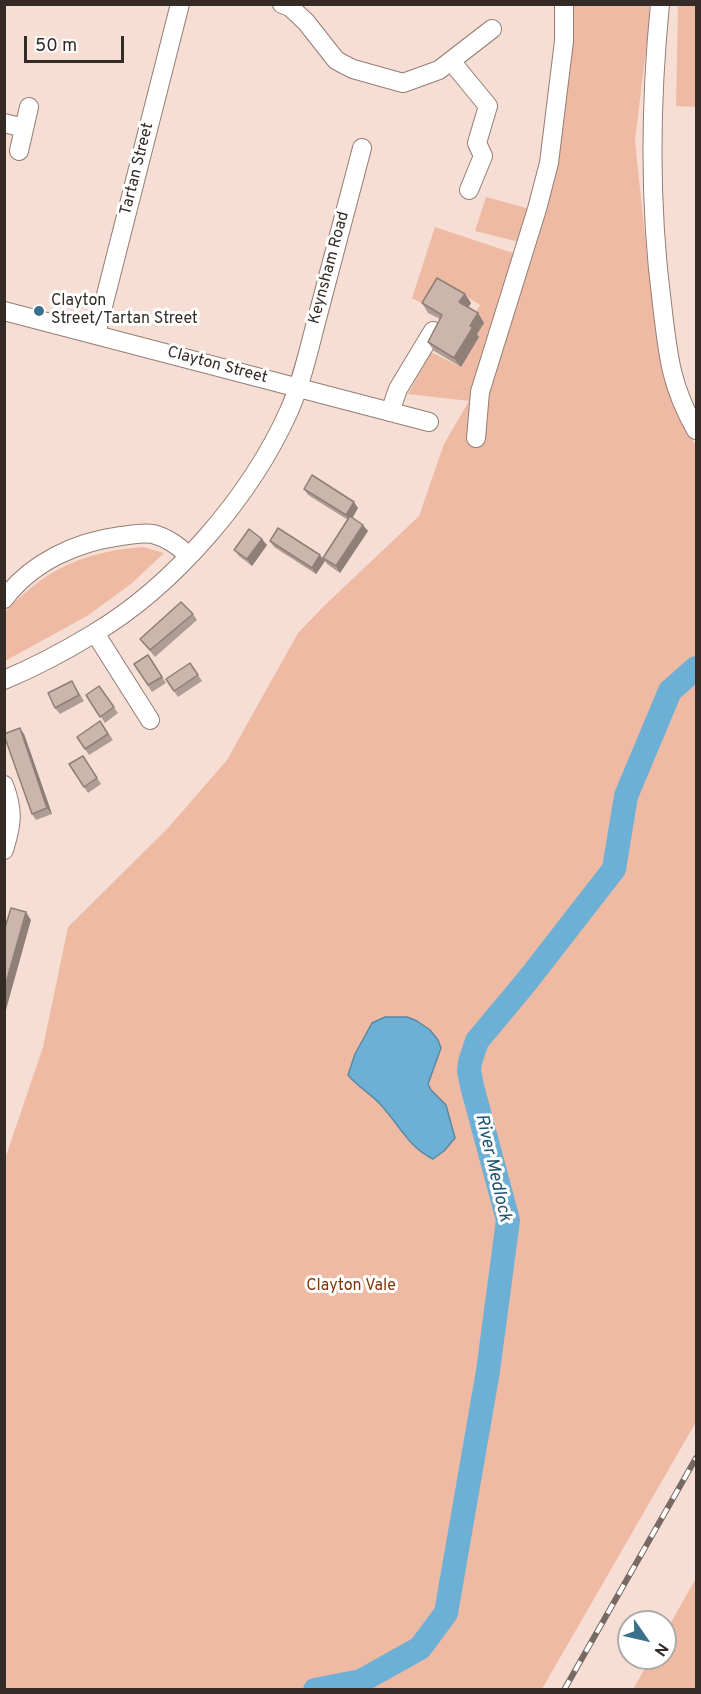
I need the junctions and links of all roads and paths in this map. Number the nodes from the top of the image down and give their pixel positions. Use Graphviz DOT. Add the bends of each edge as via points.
graph roads {
  1 [pos="180,4"];
  2 [pos="282,4"];
  3 [pos="564,4"];
  4 [pos="660,4"];
  5 [pos="492,29"];
  6 [pos="451,61"];
  7 [pos="29,107"];
  8 [pos="4,123"];
  9 [pos="24,128"];
  10 [pos="362,148"];
  11 [pos="19,151"];
  12 [pos="469,190"];
  13 [pos="4,310"];
  14 [pos="433,331"];
  15 [pos="96,334"];
  16 [pos="298,387"];
  17 [pos="390,412"];
  18 [pos="429,422"];
  19 [pos="696,430"];
  20 [pos="476,438"];
  21 [pos="189,556"];
  22 [pos="4,599"];
  23 [pos="95,633"];
  24 [pos="4,680"];
  25 [pos="150,720"];
  26 [pos="4,785"];
  27 [pos="4,850"];
  1 -- 15 [label="street, Tartan Street"];
  2 -- 6 [label="street" via="290,6 306,22 336,60 353,69 403,83 439,70"];
  3 -- 20 [label="street" via="564,41 549,163 480,392"];
  4 -- 19 [label="street" via="653,68 652,147 658,275 671,373"];
  5 -- 6 [label="street"];
  6 -- 12 [label="street" via="488,106 477,143 483,156"];
  7 -- 9 [label="street"];
  8 -- 9 [label="street"];
  9 -- 11 [label="street"];
  10 -- 16 [label="street, Keynsham Road"];
  13 -- 15 [label="street, Clayton Street"];
  14 -- 17 [label="street" via="398,389"];
  15 -- 16 [label="street, Clayton Street"];
  16 -- 17 [label="street, Clayton Street"];
  16 -- 21 [label="street, Keynsham Road" via="277,435 249,481"];
  17 -- 18 [label="street, Clayton Street"];
  21 -- 22 [label="street" via="176,544 150,533 106,538 51,558"];
  21 -- 23 [label="street, Keynsham Road" via="154,589"];
  23 -- 24 [label="street, Keynsham Road"];
  23 -- 25 [label="street"];
  26 -- 27 [label="street" via="12,815"];
}
